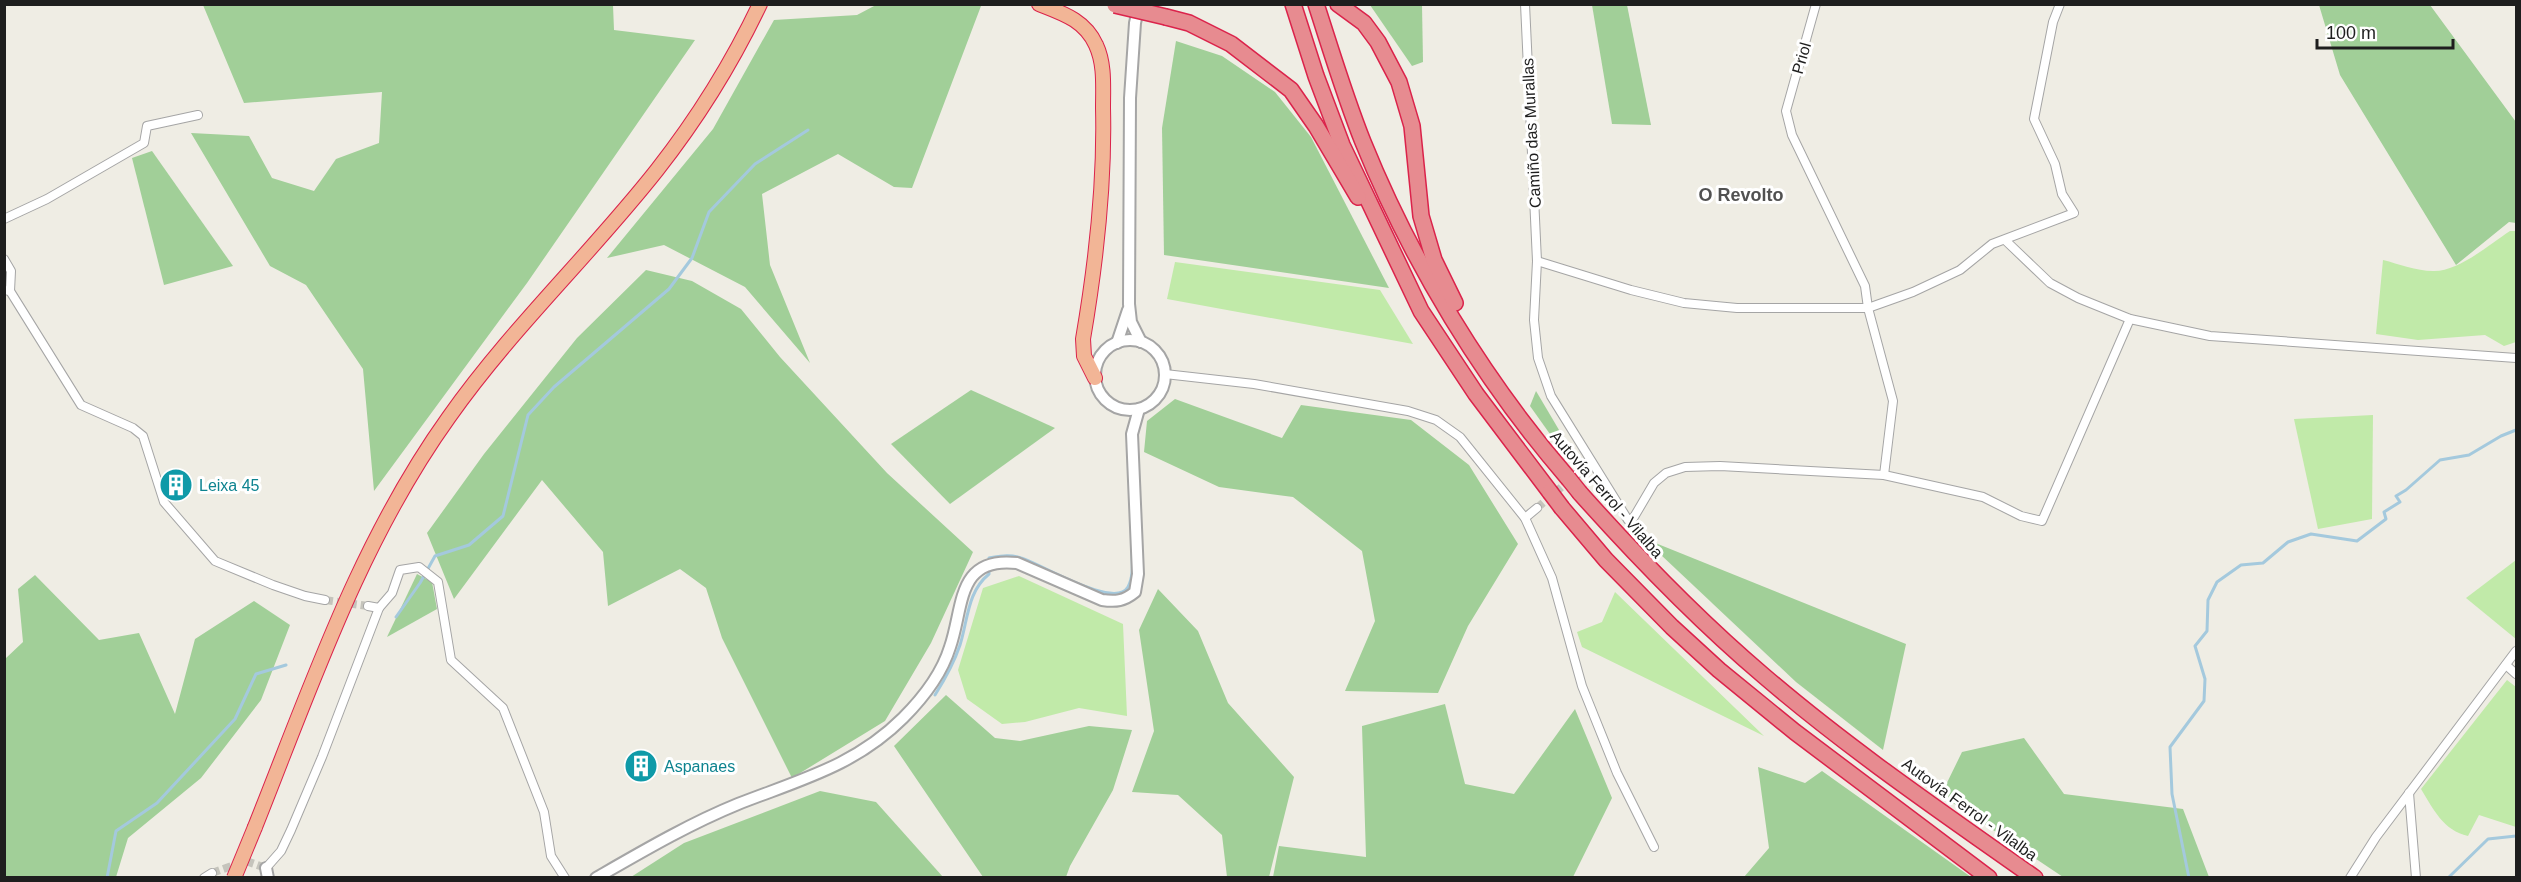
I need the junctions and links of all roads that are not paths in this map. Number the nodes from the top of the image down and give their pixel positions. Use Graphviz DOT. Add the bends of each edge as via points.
graph roads {
  1 [pos="760,4"];
  2 [pos="1039,4"];
  3 [pos="1139,4"];
  4 [pos="1293,4"];
  5 [pos="1316,4"];
  6 [pos="1338,4"];
  7 [pos="1525,4"];
  8 [pos="1816,4"];
  9 [pos="2060,4"];
  10 [pos="1113,5"];
  11 [pos="198,115"];
  12 [pos="4,219"];
  13 [pos="2005,240"];
  14 [pos="1395,257"];
  15 [pos="4,259"];
  16 [pos="1538,261"];
  17 [pos="7,290"];
  18 [pos="1129,304"];
  19 [pos="1868,308"];
  20 [pos="2130,319"];
  21 [pos="1467,341"];
  22 [pos="1141,342"];
  23 [pos="1117,343"];
  24 [pos="2517,358"];
  25 [pos="1165,374"];
  26 [pos="1095,378"];
  27 [pos="1116,408"];
  28 [pos="1139,409"];
  29 [pos="1132,434"];
  30 [pos="1592,465"];
  31 [pos="1884,475"];
  32 [pos="1573,476"];
  33 [pos="1538,508"];
  34 [pos="1525,518"];
  35 [pos="325,600"];
  36 [pos="368,606"];
  37 [pos="379,608"];
  38 [pos="2517,651"];
  39 [pos="2506,665"];
  40 [pos="2517,674"];
  41 [pos="2409,793"];
  42 [pos="1654,847"];
  43 [pos="267,873"];
  44 [pos="234,878"];
  45 [pos="565,878"];
  46 [pos="596,878"];
  47 [pos="1989,878"];
  48 [pos="2035,878"];
  49 [pos="2350,878"];
  50 [pos="2416,878"];
  1 -- 44 [label="highway, bridge" via="718,80 657,170 468,389 420,459 348,597"];
  2 -- 26 [label="highway" via="1071,16 1087,30 1102,62 1104,155 1083,339 1084,357"];
  3 -- 18 [label="street" via="1130,98"];
  4 -- 14 [label="highway" via="1342,145"];
  5 -- 21 [label="highway, Autovía Ferrol - Vilalba" via="1363,141 1394,211"];
  6 -- 21 [label="highway" via="1364,23 1400,82 1412,126 1421,216"];
  7 -- 16 [label="street, Camiño das Murallas"];
  8 -- 19 [label="street, Priol" via="1786,111 1792,135 1865,286"];
  9 -- 13 [label="street" via="2034,119 2055,164 2062,194 2074,213"];
  10 -- 14 [label="highway, bridge" via="1189,23 1231,44 1292,90"];
  11 -- 12 [label="street" via="147,126 144,143"];
  13 -- 19 [label="street" via="1992,244 1960,270"];
  13 -- 20 [label="street" via="2050,283"];
  14 -- 47 [label="highway, bridge" via="1421,311 1476,394 1606,560 1672,627 1794,732"];
  15 -- 17 [label="street" via="11,271"];
  16 -- 19 [label="street" via="1684,303 1737,308"];
  16 -- 30 [label="street, Camiño das Murallas" via="1534,320 1538,358 1551,396"];
  17 -- 35 [label="street" via="81,405 143,436 164,501 215,561 273,585"];
  18 -- 22 [label="street" via="1131,322"];
  18 -- 23 [label="street"];
  19 -- 31 [label="street" via="1893,401"];
  20 -- 24 [label="street" via="2210,336"];
  20 -- 31 [label="street" via="2042,521 2021,516 1983,497"];
  21 -- 32 [label="highway, Autovía Ferrol - Vilalba" via="1539,444"];
  22 -- 23 [label="street"];
  22 -- 25 [label="street" via="1159,355"];
  23 -- 26 [label="street" via="1100,357"];
  25 -- 28 [label="street" via="1159,396"];
  25 -- 34 [label="street" via="1254,384 1408,411 1436,420 1460,437"];
  26 -- 27 [label="street" via="1099,392"];
  27 -- 28 [label="street"];
  27 -- 29 [label="street"];
  28 -- 29 [label="street"];
  29 -- 46 [label="street" via="1138,574 1135,592 1115,602 1101,600 1017,563 1001,561 988,565 976,572 960,598 950,647 937,674 915,706 889,732 852,758 674,833"];
  30 -- 31 [label="street, Camiño das Murallas" via="1628,520 1634,517 1654,483 1666,473 1684,467"];
  30 -- 32 [label="street"];
  32 -- 48 [label="highway, Autovía Ferrol - Vilalba, bridge" via="1580,493 1629,549 1765,677 1862,753"];
  33 -- 34 [label="street"];
  34 -- 42 [label="street" via="1552,578 1582,686 1617,773"];
  36 -- 37 [label="street"];
  37 -- 43 [label="street" via="302,803"];
  37 -- 45 [label="street" via="392,593 400,570 419,567 438,582 451,660 502,708 544,812 551,856"];
  38 -- 39 [label="street"];
  39 -- 40 [label="street"];
  39 -- 41 [label="street"];
  41 -- 49 [label="street"];
  41 -- 50 [label="street"];
}
